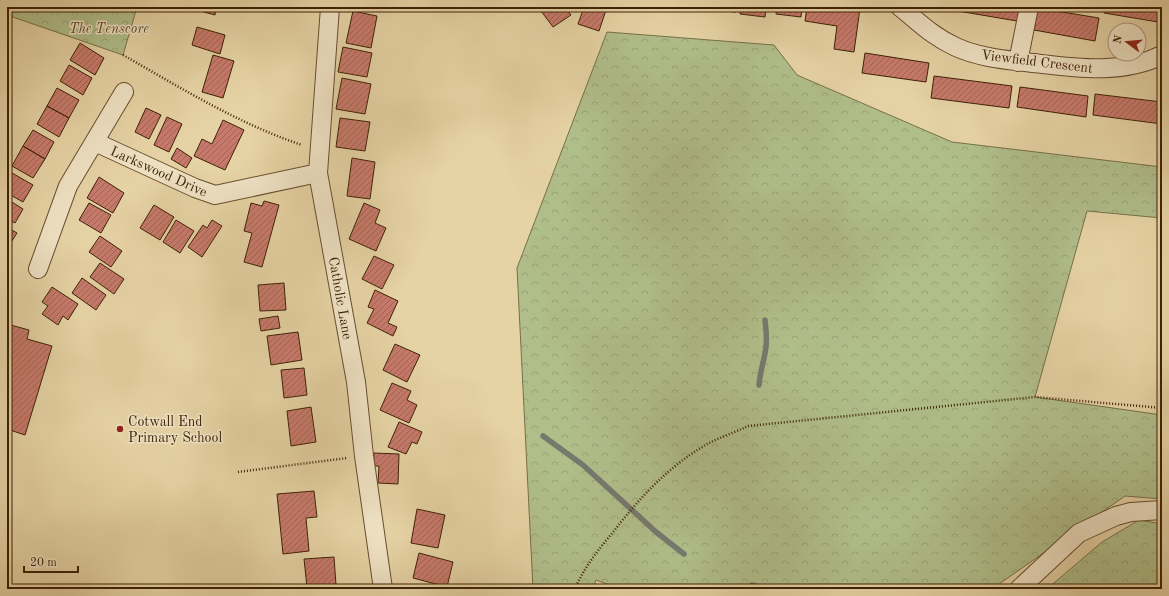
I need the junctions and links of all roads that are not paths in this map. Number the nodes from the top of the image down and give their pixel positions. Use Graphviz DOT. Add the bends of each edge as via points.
graph roads {
  1 [pos="330,7"];
  2 [pos="900,7"];
  3 [pos="1029,7"];
  4 [pos="1162,54"];
  5 [pos="1018,62"];
  6 [pos="124,92"];
  7 [pos="95,142"];
  8 [pos="318,173"];
  9 [pos="38,269"];
  10 [pos="1162,510"];
  11 [pos="383,589"];
  12 [pos="1019,589"];
  1 -- 8 [label="street, Catholic Lane"];
  2 -- 5 [label="street, Viewfield Crescent" via="929,33 956,47 975,54"];
  3 -- 5 [label="street"];
  4 -- 5 [label="street, Viewfield Crescent" via="1131,65 1107,68 1084,69"];
  6 -- 7 [label="street, Larkswood Drive"];
  7 -- 8 [label="street, Larkswood Drive" via="215,195"];
  7 -- 9 [label="street, Larkswood Drive" via="68,186"];
  8 -- 11 [label="street, Catholic Lane" via="356,382"];
  10 -- 12 [label="street" via="1131,512 1116,516 1079,533"];
}
